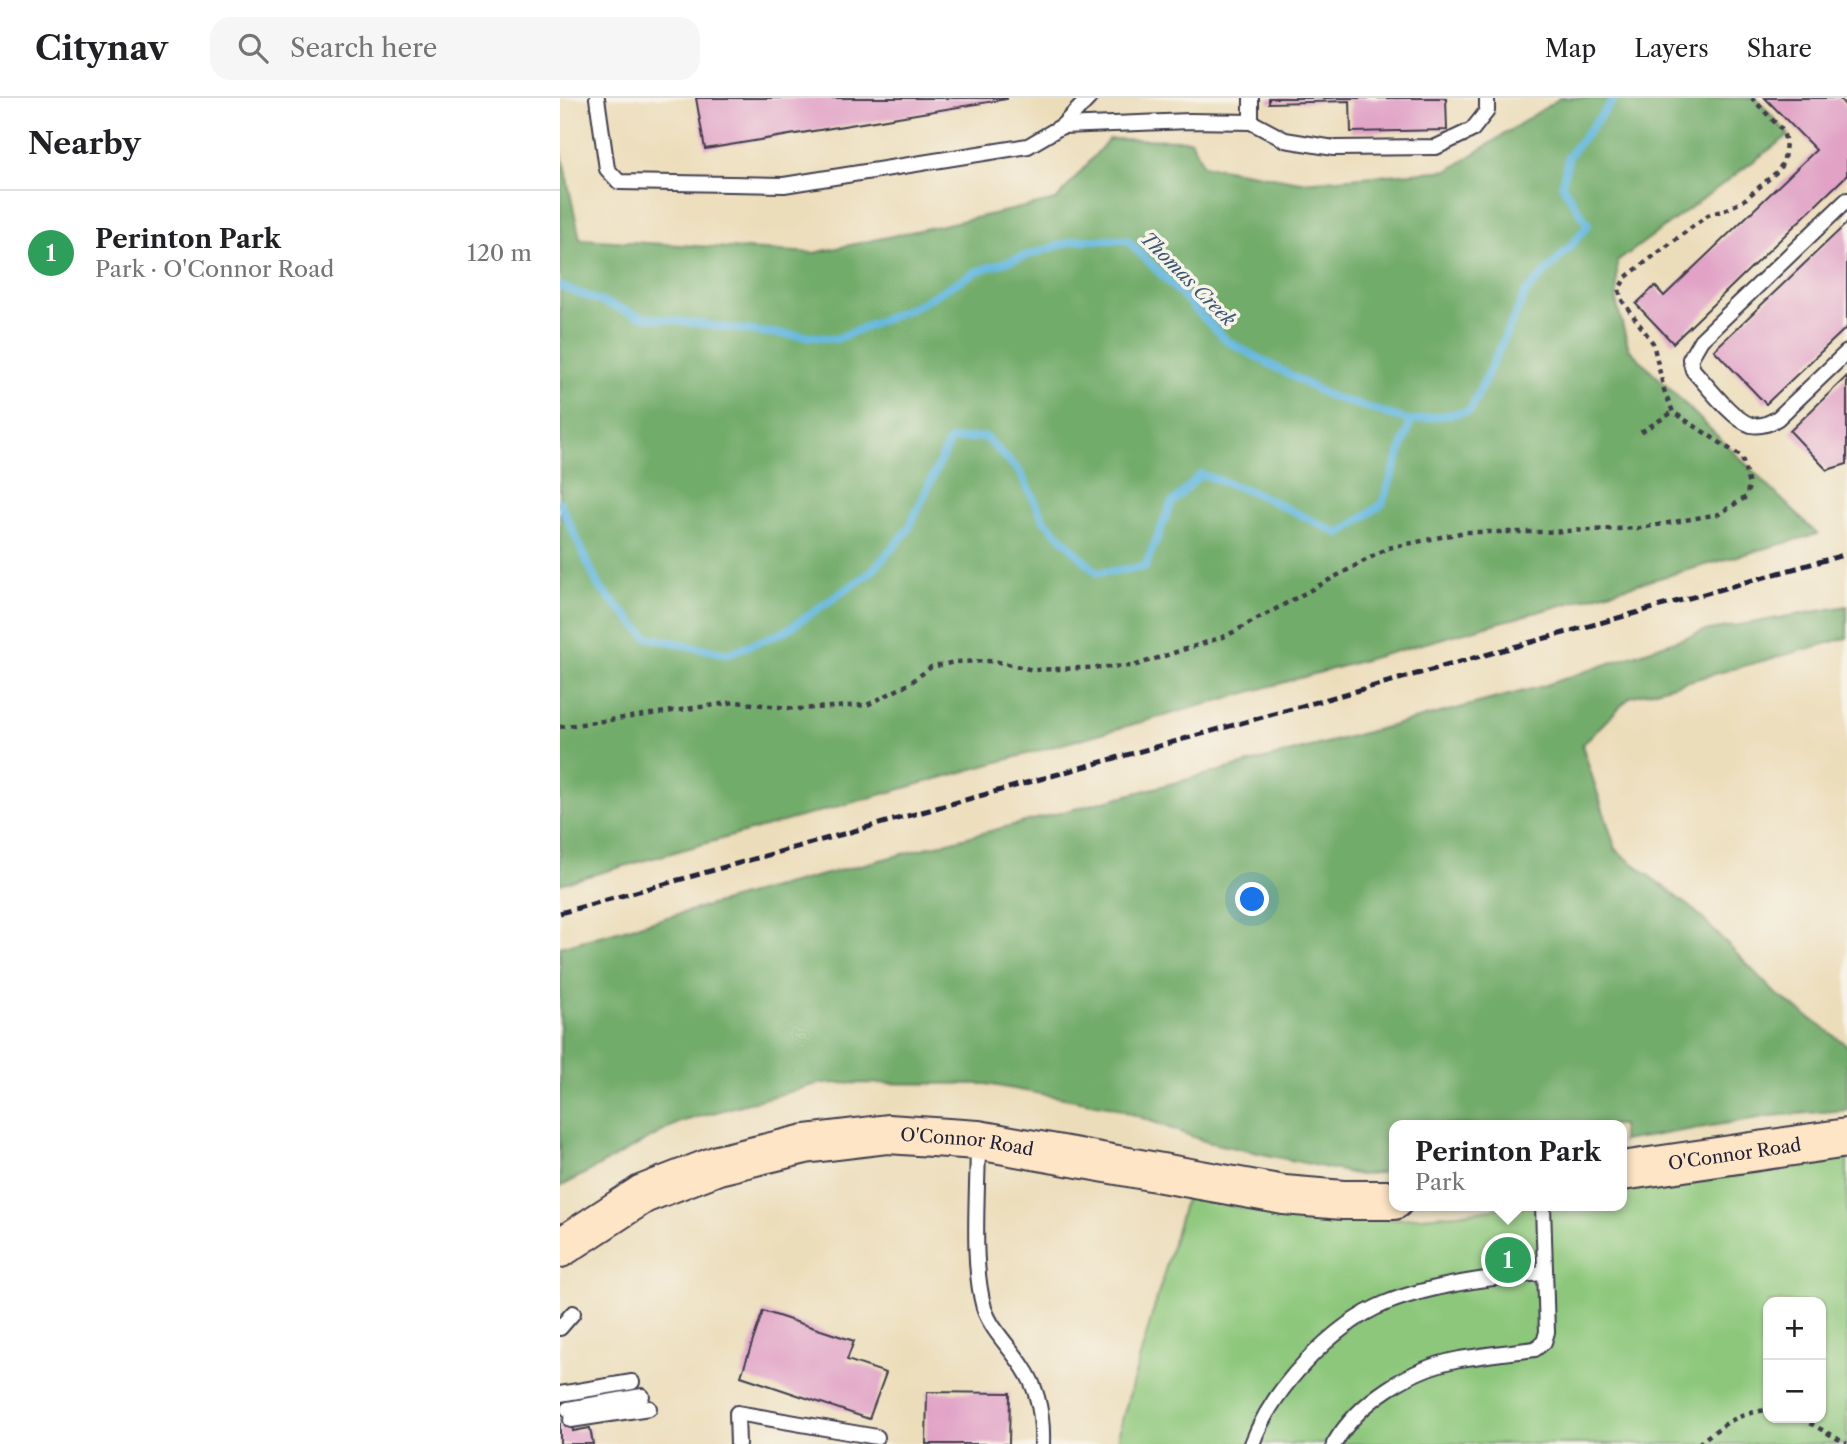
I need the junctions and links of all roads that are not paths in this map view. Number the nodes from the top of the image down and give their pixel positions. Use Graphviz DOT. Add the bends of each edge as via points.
graph roads {
  1 [pos="597,98"];
  2 [pos="1089,98"];
  3 [pos="1251,98"];
  4 [pos="1487,98"];
  5 [pos="1251,122"];
  6 [pos="1062,126"];
  7 [pos="1847,200"];
  8 [pos="1847,352"];
  9 [pos="1847,1138"];
  10 [pos="978,1140"];
  11 [pos="1627,1170"];
  12 [pos="1389,1200"];
  13 [pos="1543,1211"];
  14 [pos="560,1248"];
  15 [pos="1545,1273"];
  16 [pos="573,1313"];
  17 [pos="560,1328"];
  18 [pos="632,1382"];
  19 [pos="560,1394"];
  20 [pos="646,1402"];
  21 [pos="570,1415"];
  22 [pos="877,1437"];
  23 [pos="738,1444"];
  24 [pos="1042,1444"];
  25 [pos="1252,1444"];
  26 [pos="1334,1444"];
  1 -- 6 [label="lane" via="607,169 619,182 784,185 1028,146"];
  2 -- 6 [label="lane"];
  3 -- 5 [label="lane"];
  4 -- 5 [label="lane" via="1487,111 1472,130 1436,146 1334,148 1285,140"];
  5 -- 6 [label="lane"];
  7 -- 8 [label="lane" via="1701,340 1690,359 1693,370 1741,421 1754,426 1778,418"];
  9 -- 11 [label="street, O'Connor Road"];
  10 -- 12 [label="street, O'Connor Road" via="1284,1195"];
  10 -- 14 [label="street, O'Connor Road" via="888,1134 805,1144 718,1165 643,1194"];
  10 -- 24 [label="lane" via="980,1289 985,1311 1024,1368 1036,1395"];
  13 -- 15 [label="lane"];
  15 -- 25 [label="lane" via="1431,1290 1386,1303 1350,1323 1281,1389"];
  15 -- 26 [label="lane" via="1544,1342 1535,1349 1458,1360 1421,1371 1362,1410"];
  16 -- 17 [label="lane"];
  18 -- 19 [label="lane"];
  20 -- 21 [label="lane"];
  22 -- 23 [label="lane" via="737,1413"];
}
